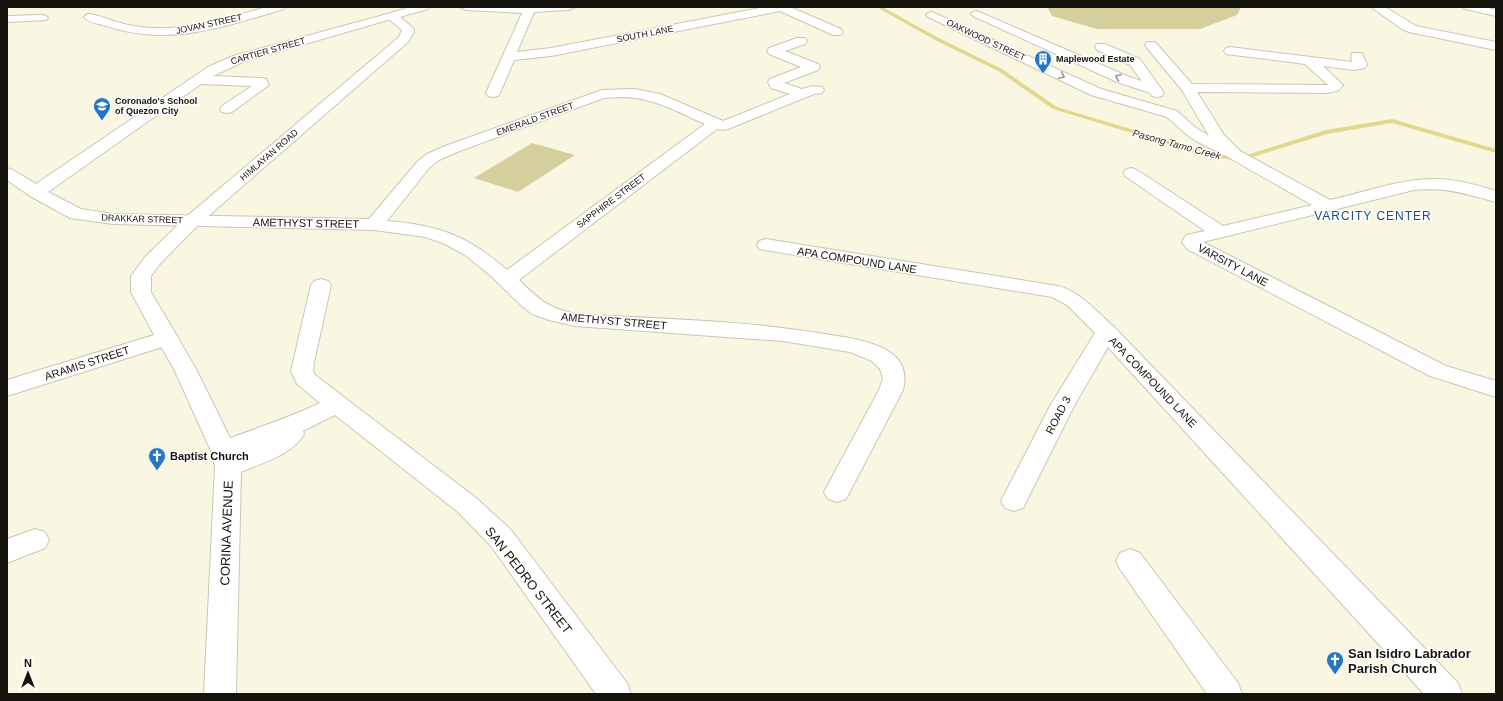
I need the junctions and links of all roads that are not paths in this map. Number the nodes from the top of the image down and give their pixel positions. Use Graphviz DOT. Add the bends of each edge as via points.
graph roads {
  1 [pos="280,7"];
  2 [pos="424,7"];
  3 [pos="466,7"];
  4 [pos="569,7"];
  5 [pos="781,7"];
  6 [pos="1377,7"];
  7 [pos="1469,7"];
  8 [pos="372,9"];
  9 [pos="529,10"];
  10 [pos="997,12"];
  11 [pos="1496,13"];
  12 [pos="969,15"];
  13 [pos="391,16"];
  14 [pos="42,18"];
  15 [pos="90,18"];
  16 [pos="7,19"];
  17 [pos="837,32"];
  18 [pos="802,41"];
  19 [pos="1151,45"];
  20 [pos="1496,46"];
  21 [pos="1101,47"];
  22 [pos="1230,51"];
  23 [pos="509,56"];
  24 [pos="1357,56"];
  25 [pos="1309,61"];
  26 [pos="198,80"];
  27 [pos="1188,88"];
  28 [pos="1155,90"];
  29 [pos="493,93"];
  30 [pos="227,109"];
  31 [pos="1172,114"];
  32 [pos="719,125"];
  33 [pos="1237,155"];
  34 [pos="7,173"];
  35 [pos="1131,173"];
  36 [pos="36,192"];
  37 [pos="1496,197"];
  38 [pos="1327,206"];
  39 [pos="192,221"];
  40 [pos="374,225"];
  41 [pos="1219,232"];
  42 [pos="766,245"];
  43 [pos="507,280"];
  44 [pos="320,285"];
  45 [pos="1106,332"];
  46 [pos="167,338"];
  47 [pos="7,388"];
  48 [pos="1496,389"];
  49 [pos="336,404"];
  50 [pos="226,459"];
  51 [pos="837,492"];
  52 [pos="1014,501"];
  53 [pos="35,540"];
  54 [pos="7,551"];
  55 [pos="1130,561"];
  56 [pos="220,694"];
  57 [pos="615,694"];
  58 [pos="1226,694"];
  59 [pos="1446,694"];
  1 -- 15 [label="street, JOVAN STREET" via="179,32 141,31"];
  2 -- 13 [label="street"];
  3 -- 9 [label="street"];
  4 -- 9 [label="street"];
  5 -- 17 [label="street"];
  5 -- 23 [label="street, SOUTH LANE" via="551,52"];
  6 -- 20 [label="street" via="1413,29"];
  7 -- 11 [label="street"];
  8 -- 13 [label="street"];
  9 -- 23 [label="street"];
  10 -- 12 [label="street"];
  28 -- 12 [label="street, one-way" via="1122,79"];
  12 -- 31 [label="street, OAKWOOD STREET, one-way" via="935,16 1096,92"];
  13 -- 26 [label="street, CARTIER STREET" via="238,59"];
  13 -- 39 [label="street, HIMLAYAN ROAD" via="408,29 404,39"];
  14 -- 16 [label="street"];
  18 -- 32 [label="street, SAPPHIRE STREET" via="773,51 813,67 775,82 811,92"];
  19 -- 27 [label="street"];
  21 -- 28 [label="street" via="1135,62"];
  22 -- 25 [label="street"];
  23 -- 29 [label="street"];
  24 -- 25 [label="street" via="1360,65 1358,66"];
  25 -- 27 [label="street" via="1336,85 1334,88"];
  26 -- 30 [label="street" via="261,82 262,85"];
  26 -- 36 [label="street, CARTIER STREET"];
  27 -- 33 [label="street" via="1218,138"];
  28 -- 31 [label="street"];
  31 -- 33 [label="street, OAKWOOD STREET" via="1192,132"];
  32 -- 40 [label="street, EMERALD STREET" via="652,96 602,94 434,156 423,165"];
  32 -- 43 [label="street, SAPPHIRE STREET"];
  33 -- 38 [label="street"];
  34 -- 36 [label="street, DRAKKAR STREET"];
  35 -- 41 [label="street"];
  36 -- 39 [label="street, DRAKKAR STREET" via="76,214 113,219"];
  37 -- 38 [label="street, VARSITY LANE" via="1464,186 1427,183"];
  38 -- 41 [label="street, VARSITY LANE"];
  39 -- 40 [label="street, AMETHYST STREET"];
  39 -- 46 [label="street, HIMLAYAN ROAD" via="152,261 141,276 141,292"];
  40 -- 43 [label="street, AMETHYST STREET" via="402,227 440,235 461,245"];
  41 -- 48 [label="street, VARSITY LANE" via="1193,239 1191,242 1438,371"];
  42 -- 45 [label="street, APA COMPOUND LANE" via="1058,292 1074,301"];
  43 -- 51 [label="street, AMETHYST STREET" via="544,312 575,320 804,336 854,346 880,356 890,366 894,379 891,390"];
  44 -- 49 [label="street, SAN PEDRO STREET" via="302,372 305,379"];
  45 -- 52 [label="street, ROAD 3" via="1062,406"];
  45 -- 59 [label="street, APA COMPOUND LANE"];
  46 -- 47 [label="street, ARAMIS STREET"];
  46 -- 50 [label="street, CORINA AVENUE" via="185,369"];
  49 -- 50 [label="street" via="300,423 289,437 276,446"];
  49 -- 57 [label="street, SAN PEDRO STREET" via="467,505 501,538"];
  50 -- 56 [label="street, CORINA AVENUE"];
  53 -- 54 [label="street"];
  55 -- 58 [label="street"];
}
